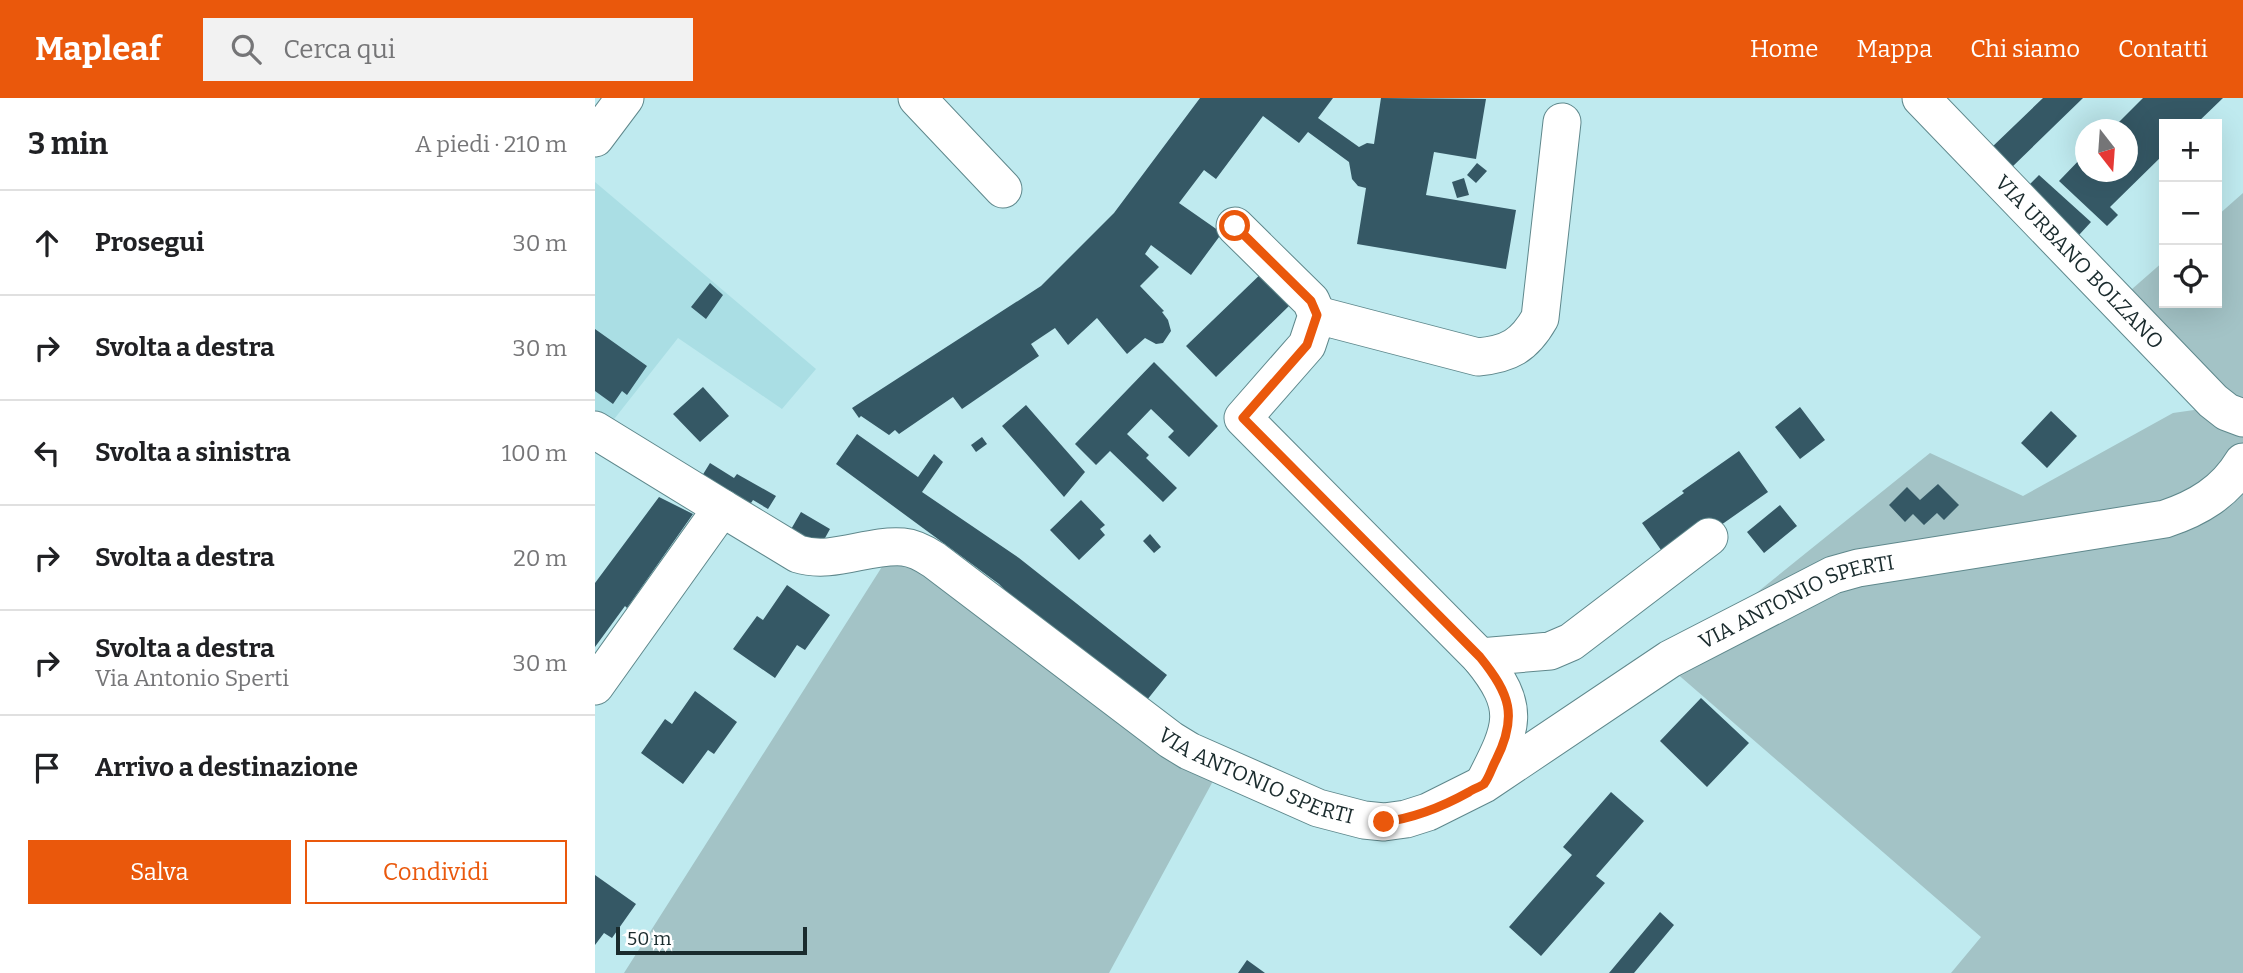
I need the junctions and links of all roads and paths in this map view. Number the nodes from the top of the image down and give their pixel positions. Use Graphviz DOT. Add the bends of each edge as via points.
graph roads {
  1 [pos="625,98"];
  2 [pos="917,98"];
  3 [pos="1920,98"];
  4 [pos="1562,122"];
  5 [pos="595,138"];
  6 [pos="1003,189"];
  7 [pos="1235,226"];
  8 [pos="1317,315"];
  9 [pos="2243,418"];
  10 [pos="595,430"];
  11 [pos="2243,462"];
  12 [pos="722,508"];
  13 [pos="1709,537"];
  14 [pos="1480,657"];
  15 [pos="595,686"];
  16 [pos="1484,784"];
  1 -- 5 [label="street"];
  2 -- 6 [label="street"];
  3 -- 9 [label="street, VIA URBANO BOLZANO" via="2213,401"];
  4 -- 8 [label="street" via="1540,318 1531,335 1514,349 1478,357"];
  7 -- 8 [label="street" via="1311,301"];
  8 -- 14 [label="street" via="1307,345 1243,418"];
  10 -- 12 [label="street, VIA ANTONIO SPERTI"];
  11 -- 16 [label="street, VIA ANTONIO SPERTI" via="2214,495 2165,519 1833,575 1670,659"];
  12 -- 15 [label="street"];
  12 -- 16 [label="street, VIA ANTONIO SPERTI" via="811,558 887,548 919,551 1171,740 1318,808 1364,820 1406,819"];
  13 -- 14 [label="street" via="1571,642 1550,651"];
  14 -- 16 [label="street" via="1501,686 1509,715 1504,742"];
}
